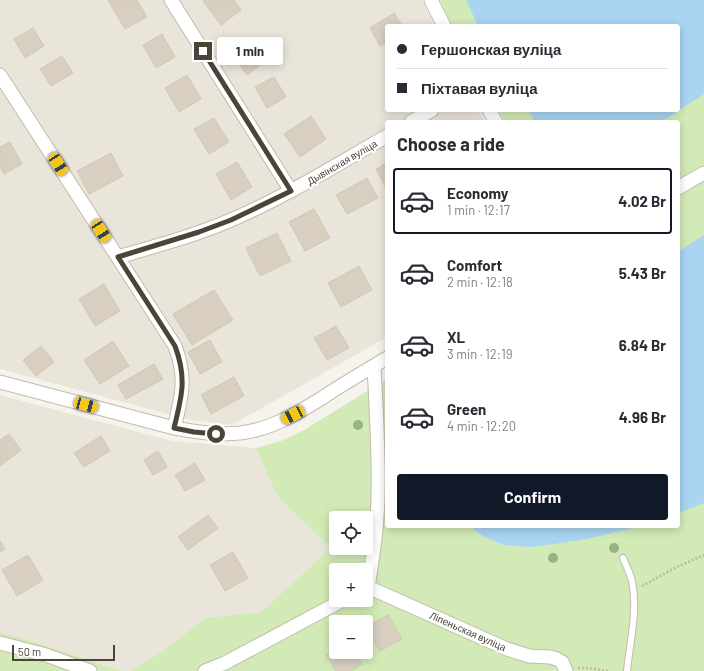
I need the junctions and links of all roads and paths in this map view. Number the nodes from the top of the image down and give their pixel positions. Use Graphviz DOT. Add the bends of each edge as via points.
graph roads {
  1 [pos="171,0"];
  2 [pos="431,0"];
  3 [pos="443,24"];
  4 [pos="0,74"];
  5 [pos="428,112"];
  6 [pos="414,120"];
  7 [pos="385,137"];
  8 [pos="704,173"];
  9 [pos="680,187"];
  10 [pos="291,191"];
  11 [pos="118,257"];
  12 [pos="385,359"];
  13 [pos="374,366"];
  14 [pos="0,382"];
  15 [pos="174,428"];
  16 [pos="704,555"];
  17 [pos="623,558"];
  18 [pos="371,563"];
  19 [pos="373,590"];
  20 [pos="633,591"];
  21 [pos="331,607"];
  22 [pos="0,643"];
  23 [pos="227,667"];
  24 [pos="566,670"];
  25 [pos="90,671"];
  26 [pos="205,671"];
  27 [pos="608,671"];
  28 [pos="627,671"];
  1 -- 10 [label="street"];
  2 -- 3 [label="street"];
  4 -- 11 [label="street"];
  5 -- 6 [label="street"];
  7 -- 10 [label="street, Дывінская вуліца"];
  8 -- 9 [label="street"];
  10 -- 11 [label="street, Дывінская вуліца" via="205,230"];
  11 -- 15 [label="street" via="175,346 181,361 183,389"];
  12 -- 13 [label="street"];
  13 -- 15 [label="street" via="274,424 243,432 216,434"];
  13 -- 18 [label="street" via="378,492"];
  14 -- 15 [label="street"];
  16 -- 20 [label="path"];
  17 -- 20 [label="lane" via="632,580"];
  19 -- 24 [label="street, Ліпеньская вуліца" via="507,649 529,656 557,659"];
  20 -- 28 [label="lane" via="634,621"];
  21 -- 23 [label="street"];
  22 -- 25 [label="street"];
  23 -- 26 [label="street"];
  24 -- 27 [label="path" via="589,668"];
}
